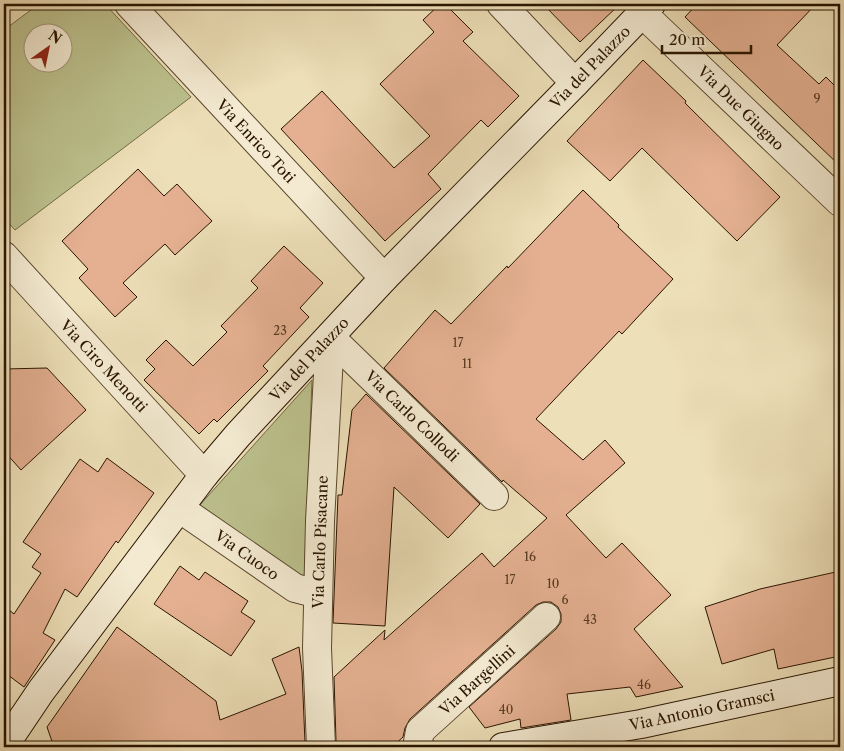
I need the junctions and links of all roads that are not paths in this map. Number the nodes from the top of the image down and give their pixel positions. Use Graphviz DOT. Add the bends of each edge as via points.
graph roads {
  1 [pos="128,4"];
  2 [pos="500,4"];
  3 [pos="647,8"];
  4 [pos="575,83"];
  5 [pos="840,202"];
  6 [pos="4,256"];
  7 [pos="384,278"];
  8 [pos="330,337"];
  9 [pos="204,475"];
  10 [pos="494,496"];
  11 [pos="179,508"];
  12 [pos="318,594"];
  13 [pos="546,617"];
  14 [pos="840,681"];
  15 [pos="4,746"];
  16 [pos="321,747"];
  17 [pos="417,747"];
  18 [pos="503,747"];
  1 -- 7 [label="street, Via Enrico Toti"];
  2 -- 4 [label="street"];
  3 -- 4 [label="street, Via del Palazzo"];
  3 -- 5 [label="street, Via Due Giugno"];
  4 -- 7 [label="street, Via del Palazzo"];
  6 -- 9 [label="street, Via Ciro Menotti"];
  7 -- 8 [label="street, Via del Palazzo"];
  8 -- 9 [label="street, Via del Palazzo"];
  8 -- 10 [label="street, Via Carlo Collodi"];
  8 -- 12 [label="street, Via Carlo Pisacane"];
  9 -- 11 [label="street, Via del Palazzo"];
  11 -- 12 [label="street, Via Cuoco" via="294,588"];
  11 -- 15 [label="street, Via del Palazzo" via="41,691"];
  12 -- 16 [label="street, Via Carlo Pisacane"];
  13 -- 17 [label="street, Via Bargellini" via="420,731"];
  14 -- 18 [label="street, Via Antonio Gramsci" via="641,724"];
}
